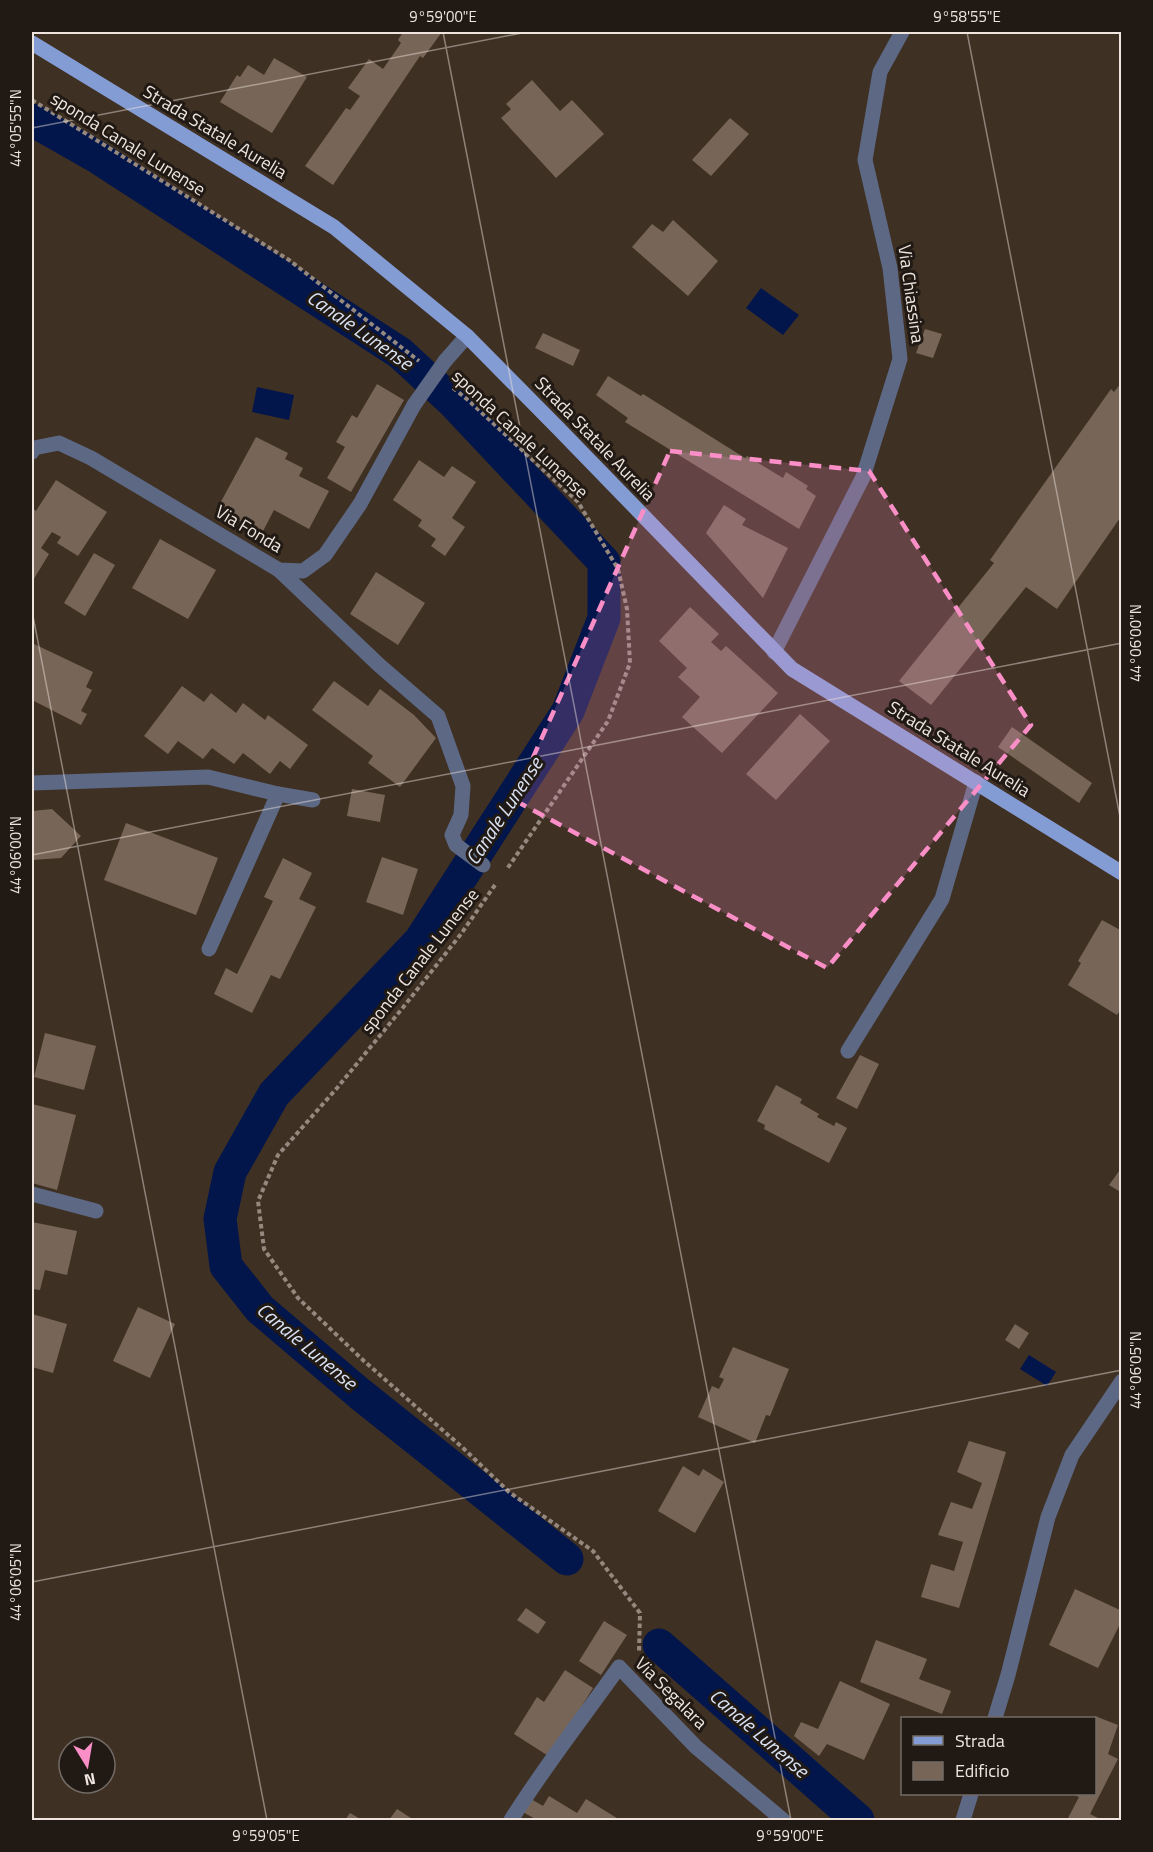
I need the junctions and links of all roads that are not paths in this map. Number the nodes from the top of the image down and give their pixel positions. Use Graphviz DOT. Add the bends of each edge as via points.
graph roads {
  1 [pos="902,32"];
  2 [pos="32,43"];
  3 [pos="467,336"];
  4 [pos="32,452"];
  5 [pos="279,570"];
  6 [pos="774,652"];
  7 [pos="976,782"];
  8 [pos="32,783"];
  9 [pos="278,794"];
  10 [pos="313,800"];
  11 [pos="483,865"];
  12 [pos="1122,873"];
  13 [pos="209,949"];
  14 [pos="848,1051"];
  15 [pos="32,1194"];
  16 [pos="96,1211"];
  17 [pos="1122,1381"];
  18 [pos="996,1717"];
  19 [pos="971,1795"];
  20 [pos="511,1821"];
  21 [pos="783,1821"];
  22 [pos="963,1821"];
  1 -- 6 [label="street, Via Chiassina" via="880,72 865,160 890,268 900,358 863,477"];
  2 -- 3 [label="main road, Strada Statale Aurelia" via="334,227"];
  3 -- 5 [label="street, Via Fonda, bridge" via="414,405 360,504 325,555 303,571"];
  3 -- 6 [label="main road, Strada Statale Aurelia"];
  4 -- 5 [label="street, Via Fonda" via="34,448 59,443 91,458"];
  5 -- 11 [label="street" via="438,716 463,786 461,815 452,835 456,845"];
  6 -- 7 [label="main road, Strada Statale Aurelia" via="792,669"];
  7 -- 12 [label="main road, Strada Statale Aurelia"];
  7 -- 14 [label="street" via="942,899"];
  8 -- 9 [label="street" via="208,777"];
  9 -- 10 [label="street"];
  9 -- 13 [label="street"];
  15 -- 16 [label="street"];
  17 -- 18 [label="street" via="1072,1455 1052,1507"];
  19 -- 22 [label="street"];
  20 -- 21 [label="street, Via Segalara" via="619,1667 696,1747"];
}
